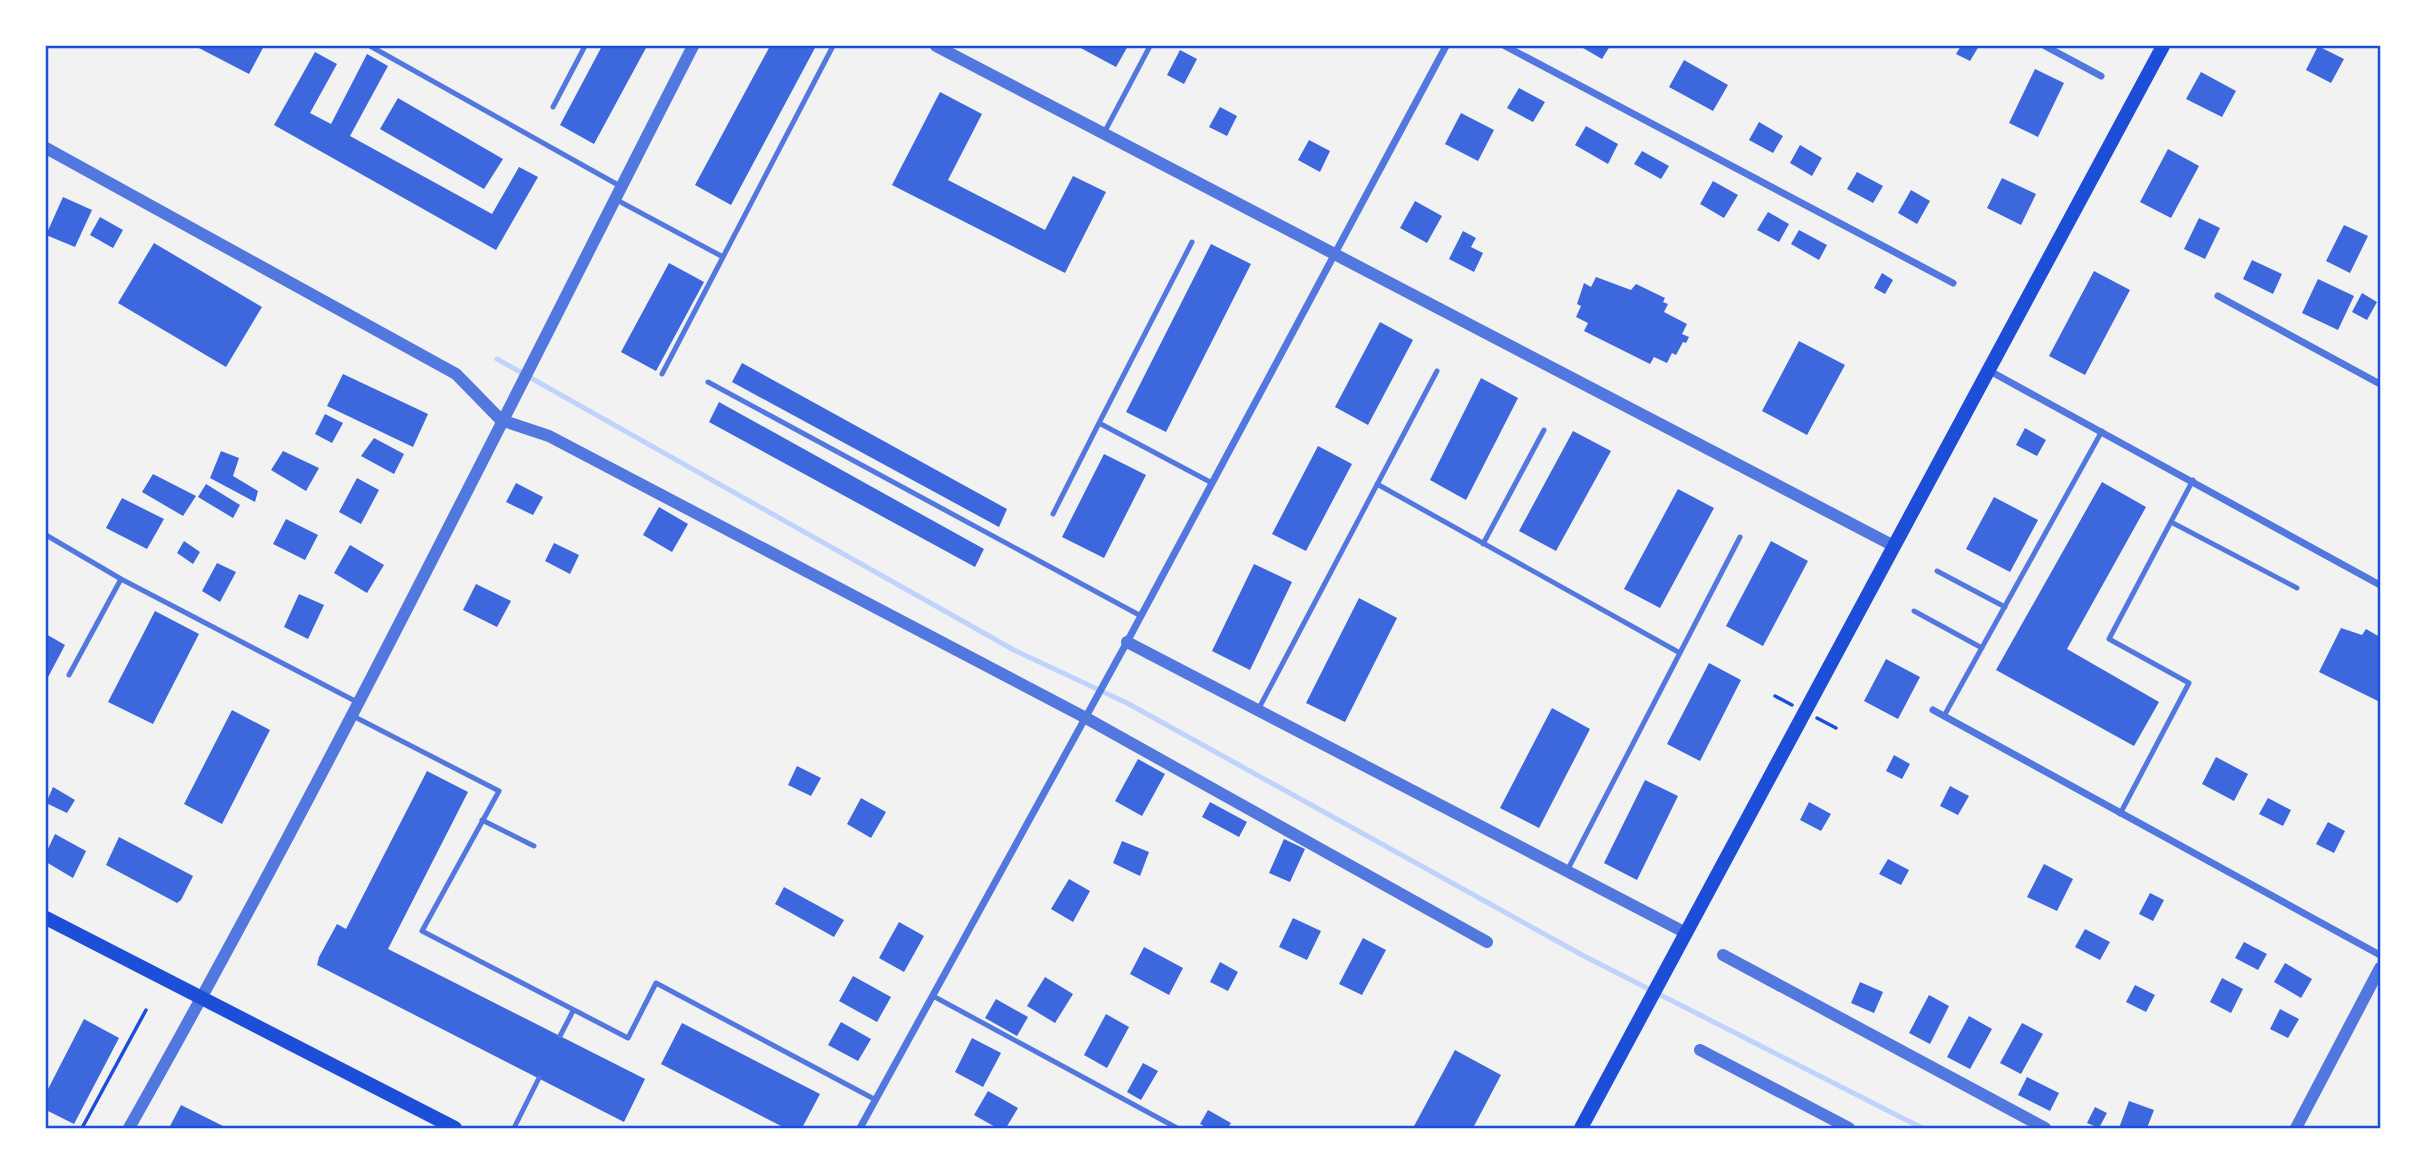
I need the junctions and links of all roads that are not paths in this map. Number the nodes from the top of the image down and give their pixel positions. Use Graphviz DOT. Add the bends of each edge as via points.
graph roads {
  1 [pos="370,46"];
  2 [pos="585,46"];
  3 [pos="693,46"];
  4 [pos="833,46"];
  5 [pos="936,46"];
  6 [pos="1150,46"];
  7 [pos="1446,46"];
  8 [pos="1505,46"];
  9 [pos="2045,46"];
  10 [pos="2163,46"];
  11 [pos="2101,76"];
  12 [pos="553,107"];
  13 [pos="1104,132"];
  14 [pos="46,148"];
  15 [pos="621,187"];
  16 [pos="615,199"];
  17 [pos="1192,242"];
  18 [pos="1335,253"];
  19 [pos="723,257"];
  20 [pos="1953,283"];
  21 [pos="2218,296"];
  22 [pos="1987,370"];
  23 [pos="1437,371"];
  24 [pos="662,374"];
  25 [pos="708,382"];
  26 [pos="2381,384"];
  27 [pos="501,420"];
  28 [pos="1099,423"];
  29 [pos="1544,430"];
  30 [pos="2102,431"];
  31 [pos="2193,481"];
  32 [pos="1212,483"];
  33 [pos="1377,484"];
  34 [pos="1052,514"];
  35 [pos="2171,522"];
  36 [pos="46,535"];
  37 [pos="1740,537"];
  38 [pos="1483,544"];
  39 [pos="1892,545"];
  40 [pos="1937,571"];
  41 [pos="121,579"];
  42 [pos="2381,584"];
  43 [pos="2297,589"];
  44 [pos="2005,607"];
  45 [pos="1914,611"];
  46 [pos="1141,616"];
  47 [pos="1127,642"];
  48 [pos="1982,648"];
  49 [pos="1680,653"];
  50 [pos="69,675"];
  51 [pos="360,704"];
  52 [pos="1258,710"];
  53 [pos="1933,710"];
  54 [pos="353,716"];
  55 [pos="1944,716"];
  56 [pos="1086,718"];
  57 [pos="2120,814"];
  58 [pos="482,820"];
  59 [pos="534,846"];
  60 [pos="1567,871"];
  61 [pos="46,918"];
  62 [pos="1686,933"];
  63 [pos="1487,942"];
  64 [pos="1723,955"];
  65 [pos="2381,955"];
  66 [pos="2381,968"];
  67 [pos="933,996"];
  68 [pos="203,997"];
  69 [pos="573,1010"];
  70 [pos="560,1036"];
  71 [pos="1700,1050"];
  72 [pos="539,1078"];
  73 [pos="876,1100"];
  74 [pos="129,1129"];
  75 [pos="455,1129"];
  76 [pos="514,1129"];
  77 [pos="860,1129"];
  78 [pos="1177,1129"];
  79 [pos="1581,1129"];
  80 [pos="1849,1129"];
  81 [pos="2045,1129"];
  82 [pos="2296,1129"];
  1 -- 15 [label="lane"];
  2 -- 12 [label="lane"];
  3 -- 15 [label="street"];
  4 -- 19 [label="lane"];
  5 -- 13 [label="street"];
  6 -- 13 [label="lane"];
  7 -- 18 [label="street"];
  8 -- 20 [label="street"];
  9 -- 11 [label="street"];
  10 -- 22 [label="main road"];
  13 -- 18 [label="street"];
  14 -- 27 [label="street" via="456,374"];
  15 -- 16 [label="street"];
  16 -- 19 [label="lane"];
  16 -- 27 [label="street"];
  17 -- 28 [label="lane"];
  18 -- 32 [label="street"];
  18 -- 39 [label="street"];
  19 -- 24 [label="lane"];
  21 -- 26 [label="street"];
  22 -- 30 [label="street"];
  22 -- 39 [label="main road"];
  23 -- 33 [label="lane"];
  25 -- 46 [label="lane"];
  27 -- 51 [label="street"];
  27 -- 56 [label="street" via="549,436"];
  28 -- 32 [label="lane"];
  28 -- 34 [label="lane"];
  29 -- 38 [label="lane"];
  30 -- 31 [label="street"];
  30 -- 44 [label="lane"];
  31 -- 35 [label="lane"];
  31 -- 42 [label="street"];
  32 -- 46 [label="street"];
  33 -- 38 [label="lane"];
  33 -- 52 [label="lane"];
  35 -- 43 [label="lane"];
  35 -- 57 [label="lane" via="2109,639 2189,683"];
  36 -- 41 [label="lane"];
  37 -- 49 [label="lane"];
  38 -- 49 [label="lane"];
  39 -- 62 [label="main road"];
  40 -- 44 [label="lane"];
  41 -- 50 [label="lane"];
  41 -- 51 [label="lane"];
  44 -- 48 [label="lane"];
  45 -- 48 [label="lane"];
  46 -- 47 [label="street"];
  47 -- 52 [label="street"];
  47 -- 56 [label="street"];
  48 -- 55 [label="lane"];
  49 -- 60 [label="lane"];
  51 -- 54 [label="street"];
  52 -- 60 [label="street"];
  53 -- 55 [label="street"];
  54 -- 58 [label="lane" via="499,791"];
  54 -- 68 [label="street"];
  55 -- 57 [label="street"];
  56 -- 63 [label="street"];
  56 -- 67 [label="street"];
  57 -- 65 [label="street"];
  58 -- 59 [label="lane"];
  58 -- 69 [label="lane" via="422,931"];
  60 -- 62 [label="street"];
  61 -- 68 [label="main road"];
  62 -- 79 [label="main road"];
  64 -- 81 [label="street"];
  66 -- 82 [label="street"];
  67 -- 73 [label="street"];
  67 -- 78 [label="lane"];
  68 -- 74 [label="street"];
  68 -- 75 [label="main road"];
  69 -- 70 [label="lane"];
  69 -- 73 [label="lane" via="628,1038 656,983"];
  71 -- 80 [label="street"];
  72 -- 76 [label="lane"];
  73 -- 77 [label="street"];
}
